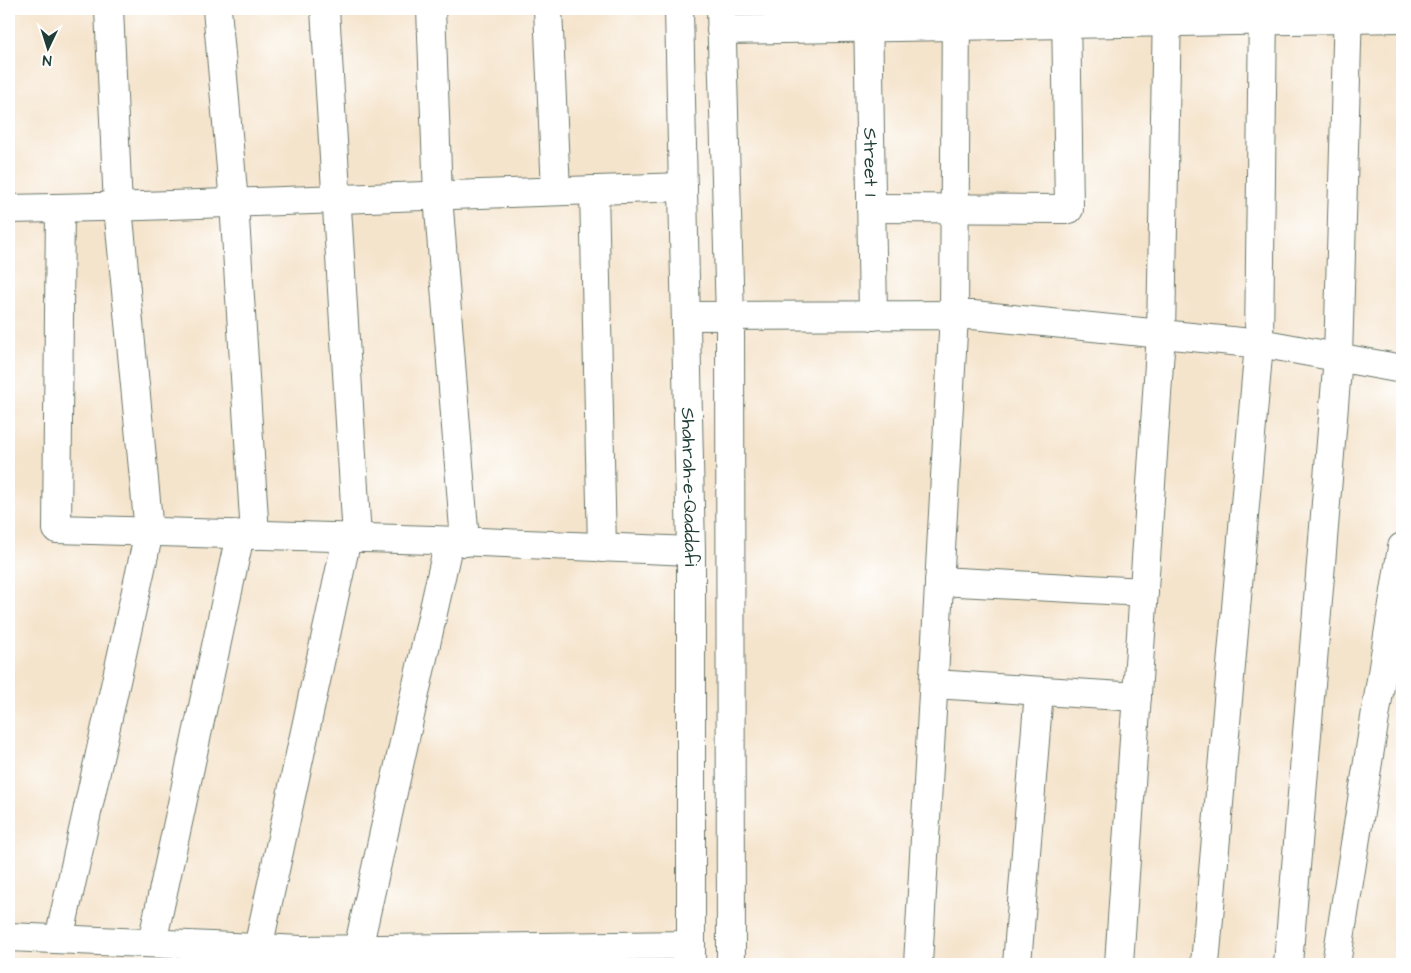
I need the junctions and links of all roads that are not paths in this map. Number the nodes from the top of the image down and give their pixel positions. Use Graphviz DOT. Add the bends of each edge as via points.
graph roads {
  1 [pos="109,9"];
  2 [pos="216,9"];
  3 [pos="325,9"];
  4 [pos="431,9"];
  5 [pos="548,9"];
  6 [pos="679,9"];
  7 [pos="1348,14"];
  8 [pos="1263,15"];
  9 [pos="1066,16"];
  10 [pos="1167,16"];
  11 [pos="956,17"];
  12 [pos="868,18"];
  13 [pos="1402,18"];
  14 [pos="721,20"];
  15 [pos="683,187"];
  16 [pos="594,190"];
  17 [pos="556,191"];
  18 [pos="438,196"];
  19 [pos="336,199"];
  20 [pos="234,203"];
  21 [pos="118,207"];
  22 [pos="60,208"];
  23 [pos="871,208"];
  24 [pos="956,208"];
  25 [pos="9,209"];
  26 [pos="954,315"];
  27 [pos="686,316"];
  28 [pos="730,316"];
  29 [pos="873,316"];
  30 [pos="1161,334"];
  31 [pos="1259,344"];
  32 [pos="1338,357"];
  33 [pos="1402,369"];
  34 [pos="149,532"];
  35 [pos="247,535"];
  36 [pos="352,538"];
  37 [pos="457,541"];
  38 [pos="1402,547"];
  39 [pos="602,548"];
  40 [pos="691,552"];
  41 [pos="940,581"];
  42 [pos="1144,592"];
  43 [pos="934,684"];
  44 [pos="1039,691"];
  45 [pos="1137,697"];
  46 [pos="9,936"];
  47 [pos="59,939"];
  48 [pos="152,943"];
  49 [pos="258,948"];
  50 [pos="358,949"];
  51 [pos="102,953"];
  52 [pos="193,954"];
  53 [pos="596,955"];
  54 [pos="691,955"];
  55 [pos="393,956"];
  56 [pos="490,956"];
  57 [pos="302,957"];
  58 [pos="731,964"];
  59 [pos="918,964"];
  60 [pos="1017,964"];
  61 [pos="1119,964"];
  62 [pos="1206,964"];
  63 [pos="1288,964"];
  64 [pos="1336,964"];
  1 -- 21 [label="street"];
  2 -- 20 [label="street"];
  3 -- 19 [label="street"];
  4 -- 18 [label="street"];
  5 -- 17 [label="street"];
  6 -- 15 [label="street, Shahrah-e-Qaddafi"];
  7 -- 8 [label="street"];
  7 -- 13 [label="street"];
  7 -- 32 [label="street"];
  8 -- 10 [label="street"];
  8 -- 31 [label="street"];
  9 -- 10 [label="street"];
  9 -- 11 [label="street"];
  9 -- 24 [label="street" via="1069,209"];
  10 -- 30 [label="street"];
  11 -- 12 [label="street"];
  11 -- 24 [label="street"];
  12 -- 14 [label="street"];
  12 -- 23 [label="street, Street 1"];
  14 -- 28 [label="street, Shahrah-e-Qaddafi"];
  15 -- 16 [label="street"];
  15 -- 27 [label="street, Shahrah-e-Qaddafi"];
  16 -- 17 [label="street"];
  16 -- 39 [label="street"];
  17 -- 18 [label="street"];
  18 -- 19 [label="street"];
  18 -- 37 [label="street"];
  19 -- 20 [label="street"];
  19 -- 36 [label="street"];
  20 -- 21 [label="street"];
  20 -- 35 [label="street"];
  21 -- 22 [label="street"];
  21 -- 34 [label="street"];
  22 -- 25 [label="street"];
  22 -- 34 [label="street" via="56,529"];
  23 -- 24 [label="street"];
  23 -- 29 [label="street, Street 1"];
  24 -- 26 [label="street"];
  26 -- 29 [label="street"];
  26 -- 30 [label="street"];
  26 -- 41 [label="street"];
  27 -- 28 [label="street"];
  27 -- 40 [label="street, Shahrah-e-Qaddafi"];
  28 -- 29 [label="street"];
  28 -- 58 [label="street, Shahrah-e-Qaddafi"];
  30 -- 31 [label="street"];
  30 -- 42 [label="street"];
  31 -- 32 [label="street"];
  31 -- 62 [label="street"];
  32 -- 33 [label="street"];
  32 -- 63 [label="street"];
  34 -- 35 [label="street"];
  34 -- 47 [label="street"];
  35 -- 36 [label="street"];
  35 -- 48 [label="street"];
  36 -- 37 [label="street"];
  36 -- 49 [label="street"];
  37 -- 39 [label="street"];
  37 -- 50 [label="street"];
  38 -- 64 [label="street"];
  39 -- 40 [label="street"];
  40 -- 54 [label="street, Shahrah-e-Qaddafi"];
  41 -- 42 [label="street"];
  41 -- 43 [label="street"];
  42 -- 45 [label="street"];
  43 -- 44 [label="street"];
  43 -- 59 [label="street"];
  44 -- 45 [label="street"];
  44 -- 60 [label="street"];
  45 -- 61 [label="street"];
  46 -- 47 [label="street"];
  47 -- 51 [label="street"];
  48 -- 51 [label="street"];
  48 -- 52 [label="street"];
  49 -- 52 [label="street"];
  49 -- 57 [label="street"];
  50 -- 55 [label="street"];
  50 -- 57 [label="street"];
  53 -- 54 [label="street"];
  53 -- 56 [label="street"];
  55 -- 56 [label="street"];
}
